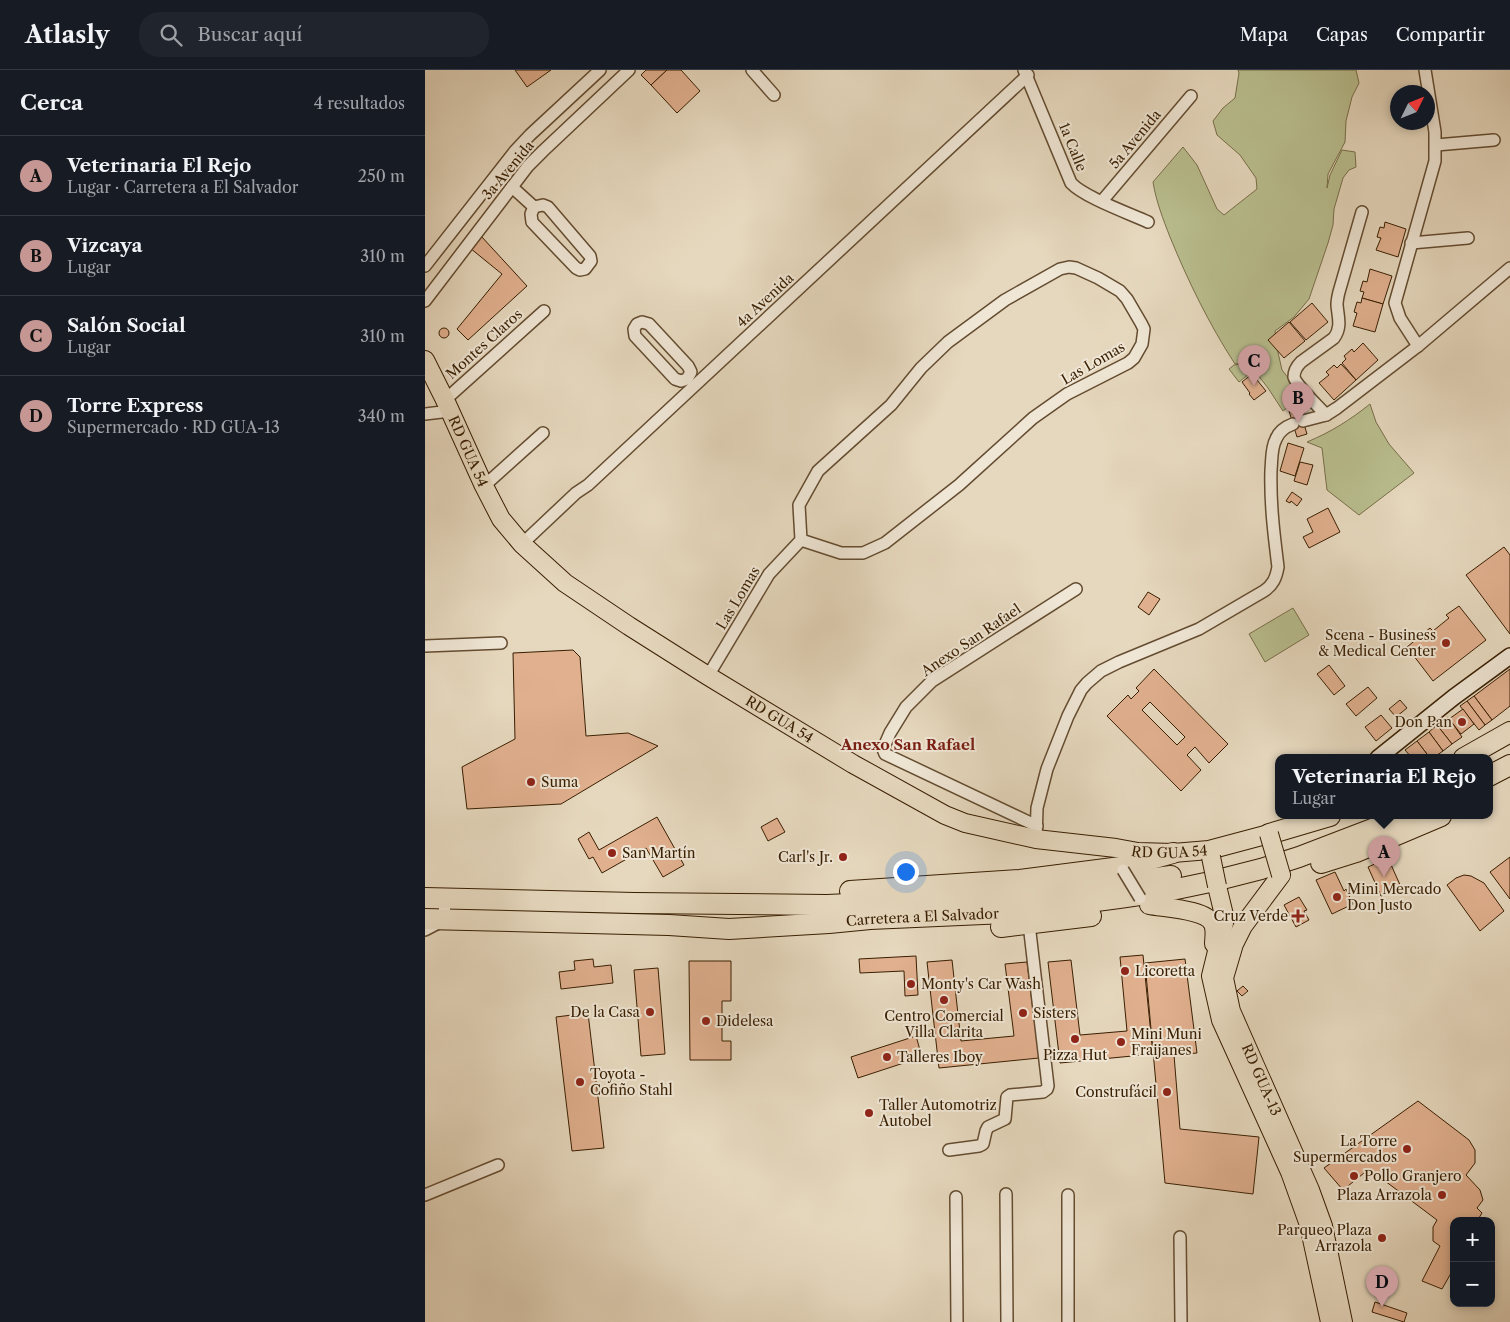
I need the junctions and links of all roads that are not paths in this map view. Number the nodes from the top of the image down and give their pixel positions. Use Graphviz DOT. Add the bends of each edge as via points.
graph roads {
  1 [pos="600,70"];
  2 [pos="629,70"];
  3 [pos="752,70"];
  4 [pos="1425,70"];
  5 [pos="1026,73"];
  6 [pos="775,95"];
  7 [pos="1191,96"];
  8 [pos="1494,140"];
  9 [pos="1436,145"];
  10 [pos="512,187"];
  11 [pos="1102,201"];
  12 [pos="534,207"];
  13 [pos="1362,212"];
  14 [pos="1148,222"];
  15 [pos="1468,238"];
  16 [pos="1411,243"];
  17 [pos="425,266"];
  18 [pos="1510,268"];
  19 [pos="425,301"];
  20 [pos="544,311"];
  21 [pos="1418,346"];
  22 [pos="425,360"];
  23 [pos="691,382"];
  24 [pos="447,405"];
  25 [pos="425,414"];
  26 [pos="1326,415"];
  27 [pos="543,433"];
  28 [pos="588,485"];
  29 [pos="484,486"];
  30 [pos="801,540"];
  31 [pos="522,544"];
  32 [pos="573,588"];
  33 [pos="1076,588"];
  34 [pos="501,643"];
  35 [pos="425,646"];
  36 [pos="1510,656"];
  37 [pos="708,676"];
  38 [pos="1510,732"];
  39 [pos="1510,746"];
  40 [pos="1382,754"];
  41 [pos="1471,754"];
  42 [pos="1495,770"];
  43 [pos="1292,819"];
  44 [pos="1320,819"];
  45 [pos="1363,819"];
  46 [pos="1398,819"];
  47 [pos="1434,819"];
  48 [pos="1037,833"];
  49 [pos="1269,834"];
  50 [pos="1095,846"];
  51 [pos="1173,852"];
  52 [pos="1210,853"];
  53 [pos="1122,868"];
  54 [pos="1281,876"];
  55 [pos="1218,889"];
  56 [pos="435,898"];
  57 [pos="635,903"];
  58 [pos="1145,903"];
  59 [pos="729,905"];
  60 [pos="435,920"];
  61 [pos="473,921"];
  62 [pos="1029,924"];
  63 [pos="669,925"];
  64 [pos="729,929"];
  65 [pos="425,930"];
  66 [pos="1211,976"];
  67 [pos="949,1150"];
  68 [pos="498,1165"];
  69 [pos="1006,1194"];
  70 [pos="425,1195"];
  71 [pos="1068,1195"];
  72 [pos="957,1197"];
  73 [pos="1180,1237"];
  74 [pos="957,1322"];
  75 [pos="1007,1322"];
  76 [pos="1068,1322"];
  77 [pos="1181,1322"];
  78 [pos="1330,1322"];
  79 [pos="1343,1322"];
  1 -- 17 [label="street, 3a Avenida" via="520,146"];
  2 -- 10 [label="street, 3a Avenida" via="543,151"];
  3 -- 6 [label="street"];
  4 -- 9 [label="street"];
  5 -- 11 [label="street, 1a Calle" via="1071,183"];
  5 -- 23 [label="street, 4a Avenida"];
  7 -- 11 [label="street, 5a Avenida"];
  8 -- 9 [label="street"];
  9 -- 16 [label="street" via="1432,173"];
  10 -- 12 [label="street"];
  10 -- 19 [label="street, 3a Avenida"];
  11 -- 14 [label="street, 1a Calle"];
  12 -- 12 [label="street" via="532,222 576,268 585,269 591,261 590,256 548,207"];
  13 -- 26 [label="street" via="1339,292 1337,334 1301,362 1294,374 1300,386"];
  15 -- 16 [label="street"];
  16 -- 21 [label="street" via="1395,303 1400,318"];
  18 -- 21 [label="street"];
  20 -- 24 [label="street, Montes Claros"];
  21 -- 26 [label="street"];
  22 -- 24 [label="main road, RD GUA 54"];
  23 -- 23 [label="street" via="691,372 682,359 649,324 637,324 635,336 675,378"];
  23 -- 28 [label="street, 4a Avenida"];
  24 -- 25 [label="street"];
  24 -- 29 [label="main road, RD GUA 54"];
  26 -- 48 [label="street" via="1283,429 1274,442 1271,506 1278,568 1273,583 1199,629 1119,662 1087,683 1055,746 1037,808"];
  27 -- 29 [label="street"];
  28 -- 31 [label="street, 4a Avenida"];
  28 -- 32 [label="street" via="540,535 536,544 538,553"];
  29 -- 31 [label="main road, RD GUA 54" via="501,518"];
  30 -- 30 [label="street, Las Lomas" via="841,553 863,553 885,543 959,485 1033,418 1067,394 1128,363 1140,349 1144,333 1127,298 1098,278 1076,268 1060,269 1005,300 948,342 921,368 891,405 818,471 799,505"];
  30 -- 37 [label="street, Las Lomas" via="769,574"];
  31 -- 32 [label="main road, RD GUA 54"];
  32 -- 37 [label="main road, RD GUA 54"];
  33 -- 48 [label="street, Anexo San Rafael" via="932,681 906,707 883,749 885,754"];
  34 -- 35 [label="street"];
  36 -- 40 [label="street"];
  37 -- 48 [label="main road, RD GUA 54" via="853,764 945,814 965,823"];
  38 -- 41 [label="highway"];
  39 -- 42 [label="highway"];
  43 -- 49 [label="street"];
  44 -- 49 [label="highway"];
  45 -- 59 [label="highway, Carretera a El Salvador" via="1257,856 1161,878 1064,891 969,898 827,905"];
  46 -- 64 [label="highway, Carretera a El Salvador" via="1261,869 1167,891 1006,913"];
  47 -- 54 [label="highway" via="1356,852"];
  48 -- 50 [label="main road, RD GUA 54"];
  49 -- 52 [label="main road, RD GUA 54"];
  49 -- 54 [label="main road, bridge"];
  50 -- 51 [label="main road, RD GUA 54" via="1137,852"];
  50 -- 53 [label="street"];
  51 -- 52 [label="main road, RD GUA 54"];
  51 -- 53 [label="highway"];
  52 -- 55 [label="main road, RD GUA-13, bridge"];
  53 -- 58 [label="street, bridge"];
  53 -- 59 [label="highway" via="1019,880 865,889"];
  54 -- 55 [label="highway"];
  54 -- 79 [label="main road, RD GUA-13" via="1243,926 1224,978 1231,1011 1307,1182 1323,1226"];
  55 -- 58 [label="highway"];
  55 -- 66 [label="main road, RD GUA-13" via="1224,923"];
  56 -- 57 [label="highway, Carretera a El Salvador"];
  56 -- 60 [label="street"];
  57 -- 59 [label="highway, Carretera a El Salvador"];
  57 -- 61 [label="highway" via="624,909 482,904 473,911"];
  57 -- 63 [label="highway"];
  58 -- 62 [label="highway" via="1095,916"];
  58 -- 66 [label="main road" via="1190,911 1211,921 1215,934"];
  60 -- 61 [label="highway, Carretera a El Salvador"];
  60 -- 65 [label="street"];
  61 -- 63 [label="highway, Carretera a El Salvador"];
  62 -- 64 [label="highway" via="836,934"];
  62 -- 67 [label="street" via="1047,1090 1010,1095 1005,1117 988,1127 983,1144"];
  63 -- 64 [label="highway, Carretera a El Salvador"];
  66 -- 78 [label="main road, RD GUA-13" via="1221,1020 1290,1172 1309,1225"];
  68 -- 70 [label="street"];
  69 -- 75 [label="street"];
  71 -- 76 [label="street"];
  72 -- 74 [label="street"];
  73 -- 77 [label="street"];
}
